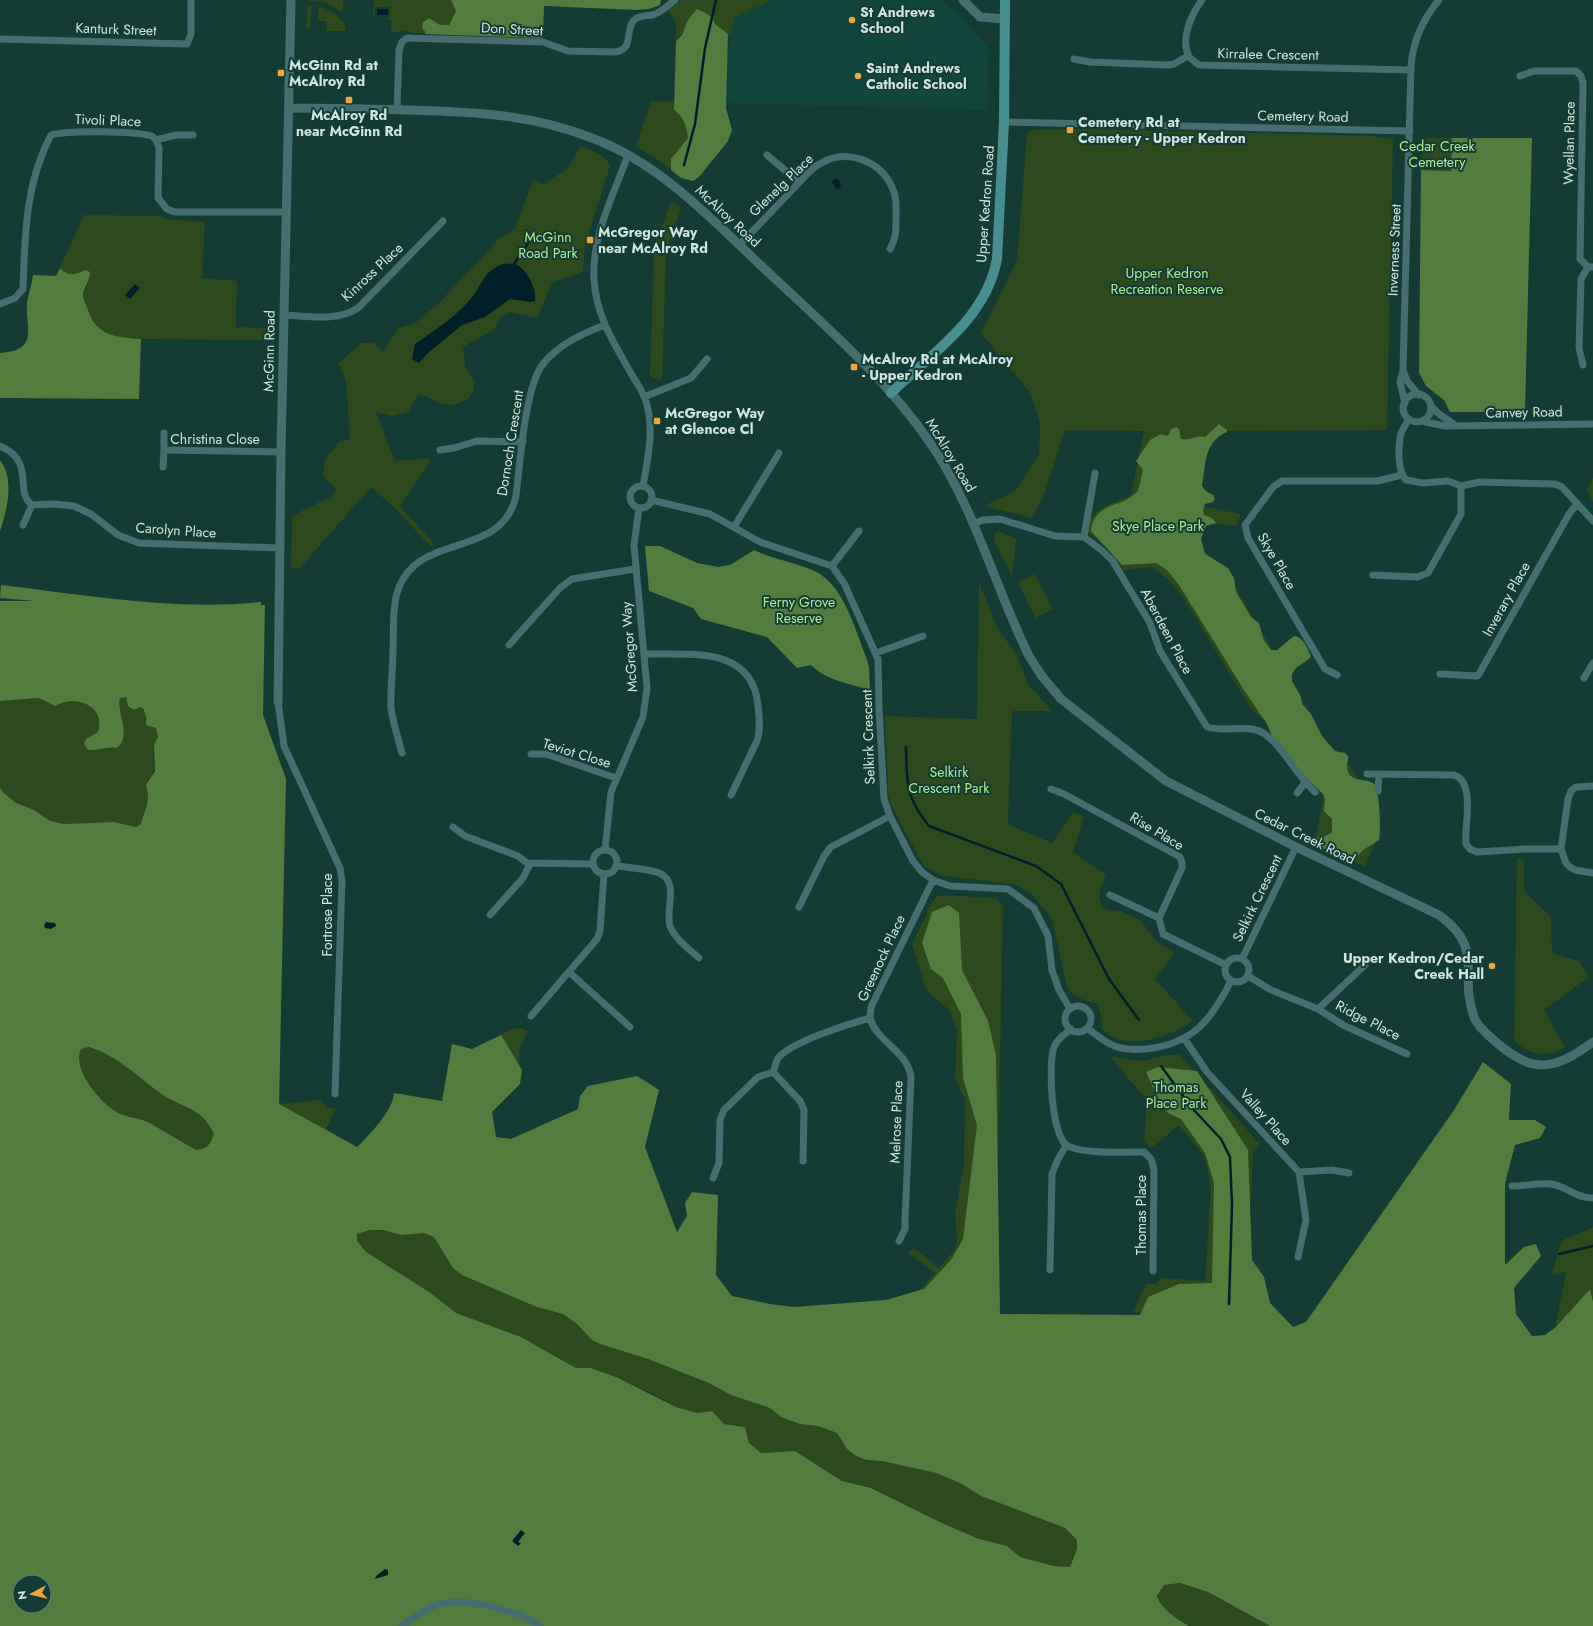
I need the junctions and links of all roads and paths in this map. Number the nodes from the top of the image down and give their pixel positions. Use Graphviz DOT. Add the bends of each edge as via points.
graph roads {
  1 [pos="191,0"];
  2 [pos="291,0"];
  3 [pos="675,0"];
  4 [pos="963,0"];
  5 [pos="1005,0"];
  6 [pos="1202,0"];
  7 [pos="1439,0"];
  8 [pos="1005,19"];
  9 [pos="0,39"];
  10 [pos="1188,56"];
  11 [pos="1074,59"];
  12 [pos="1411,70"];
  13 [pos="1520,76"];
  14 [pos="289,108"];
  15 [pos="397,110"];
  16 [pos="1004,122"];
  17 [pos="1410,131"];
  18 [pos="192,135"];
  19 [pos="156,140"];
  20 [pos="628,155"];
  21 [pos="767,155"];
  22 [pos="799,182"];
  23 [pos="286,212"];
  24 [pos="443,221"];
  25 [pos="740,246"];
  26 [pos="890,249"];
  27 [pos="1590,267"];
  28 [pos="0,304"];
  29 [pos="284,315"];
  30 [pos="604,325"];
  31 [pos="707,359"];
  32 [pos="1584,365"];
  33 [pos="1403,370"];
  34 [pos="891,393"];
  35 [pos="1419,394"];
  36 [pos="644,397"];
  37 [pos="1405,403"];
  38 [pos="1431,406"];
  39 [pos="1409,419"];
  40 [pos="1421,422"];
  41 [pos="1593,424"];
  42 [pos="1455,425"];
  43 [pos="164,433"];
  44 [pos="523,442"];
  45 [pos="0,446"];
  46 [pos="164,450"];
  47 [pos="440,450"];
  48 [pos="281,452"];
  49 [pos="779,453"];
  50 [pos="163,467"];
  51 [pos="1095,473"];
  52 [pos="1402,475"];
  53 [pos="643,486"];
  54 [pos="1461,486"];
  55 [pos="651,500"];
  56 [pos="1577,504"];
  57 [pos="32,506"];
  58 [pos="639,508"];
  59 [pos="1593,522"];
  60 [pos="973,524"];
  61 [pos="23,525"];
  62 [pos="734,527"];
  63 [pos="859,531"];
  64 [pos="1084,537"];
  65 [pos="280,548"];
  66 [pos="832,566"];
  67 [pos="635,570"];
  68 [pos="1374,575"];
  69 [pos="999,586"];
  70 [pos="923,636"];
  71 [pos="509,645"];
  72 [pos="876,653"];
  73 [pos="645,654"];
  74 [pos="1593,663"];
  75 [pos="1440,674"];
  76 [pos="1337,675"];
  77 [pos="1584,678"];
  78 [pos="278,702"];
  79 [pos="402,753"];
  80 [pos="531,754"];
  81 [pos="1367,774"];
  82 [pos="1379,774"];
  83 [pos="616,778"];
  84 [pos="1305,783"];
  85 [pos="1593,786"];
  86 [pos="1051,789"];
  87 [pos="1378,791"];
  88 [pos="1314,792"];
  89 [pos="1297,793"];
  90 [pos="731,795"];
  91 [pos="890,816"];
  92 [pos="453,827"];
  93 [pos="1296,847"];
  94 [pos="1560,849"];
  95 [pos="605,850"];
  96 [pos="530,864"];
  97 [pos="593,864"];
  98 [pos="616,865"];
  99 [pos="1593,873"];
  100 [pos="604,874"];
  101 [pos="933,880"];
  102 [pos="1110,895"];
  103 [pos="799,907"];
  104 [pos="490,915"];
  105 [pos="1159,918"];
  106 [pos="699,958"];
  107 [pos="1242,959"];
  108 [pos="1226,965"];
  109 [pos="1365,965"];
  110 [pos="569,972"];
  111 [pos="1248,976"];
  112 [pos="1231,981"];
  113 [pos="1070,1009"];
  114 [pos="1318,1009"];
  115 [pos="531,1016"];
  116 [pos="870,1018"];
  117 [pos="630,1027"];
  118 [pos="1087,1028"];
  119 [pos="1071,1029"];
  120 [pos="1184,1038"];
  121 [pos="1593,1042"];
  122 [pos="1407,1054"];
  123 [pos="773,1072"];
  124 [pos="335,1094"];
  125 [pos="1066,1146"];
  126 [pos="803,1162"];
  127 [pos="1299,1172"];
  128 [pos="1349,1173"];
  129 [pos="713,1178"];
  130 [pos="1512,1186"];
  131 [pos="1593,1198"];
  132 [pos="899,1241"];
  133 [pos="1298,1257"];
  134 [pos="1050,1270"];
  135 [pos="1153,1271"];
  136 [pos="402,1626"];
  137 [pos="540,1626"];
  1 -- 9 [label="street, Kanturk Street" via="190,34 187,44"];
  2 -- 14 [label="street, McGinn Road"];
  3 -- 15 [label="street, Don Street" via="655,14 637,17 630,27 627,46 616,52 568,51 543,42 407,38 399,50"];
  4 -- 8 [label="street" via="980,17"];
  5 -- 8 [label="main road, Upper Kedron Road"];
  6 -- 10 [label="street" via="1189,24 1186,46"];
  7 -- 12 [label="street, Inverness Street" via="1420,29 1413,51"];
  8 -- 16 [label="main road, Upper Kedron Road"];
  10 -- 11 [label="street" via="1170,65"];
  10 -- 12 [label="street, Kirralee Crescent" via="1195,63 1203,65"];
  12 -- 17 [label="street, Inverness Street"];
  13 -- 27 [label="street, Wyellan Place" via="1534,71 1576,71 1581,76 1583,83 1580,259"];
  14 -- 15 [label="street, McAlroy Road"];
  14 -- 23 [label="street, McGinn Road"];
  15 -- 20 [label="street, McAlroy Road" via="490,113 518,117 591,137"];
  16 -- 17 [label="street, Cemetery Road"];
  16 -- 34 [label="main road, Upper Kedron Road" via="997,259 987,290 974,312 956,333"];
  17 -- 33 [label="street, Inverness Street"];
  18 -- 19 [label="street" via="176,135"];
  19 -- 23 [label="street, Tivoli Place" via="159,148 158,198 167,209 175,212"];
  19 -- 28 [label="street, Tivoli Place" via="146,134 78,132 51,135 45,146 27,206 23,289 15,298"];
  20 -- 25 [label="street, McAlroy Road" via="683,193"];
  20 -- 30 [label="street" via="600,232 594,259 594,288"];
  21 -- 22 [label="street"];
  22 -- 25 [label="street, Glenelg Place"];
  22 -- 26 [label="street, Glenelg Place" via="814,167 831,159 850,157 875,166 888,181 896,200 895,235"];
  23 -- 29 [label="street, McGinn Road"];
  24 -- 29 [label="street, Kinross Place" via="352,312 338,316"];
  25 -- 34 [label="street, McAlroy Road"];
  27 -- 32 [label="street" via="1581,279 1579,348"];
  29 -- 48 [label="street, McGinn Road"];
  30 -- 36 [label="street"];
  30 -- 44 [label="street, Dornoch Crescent" via="555,352 542,364 530,392"];
  31 -- 36 [label="street" via="691,378"];
  33 -- 35 [label="street, Inverness Street" via="1407,382"];
  33 -- 37 [label="street, Inverness Street" via="1400,382"];
  34 -- 60 [label="street, McAlroy Road" via="942,461"];
  35 -- 37 [label="street" via="1412,396"];
  35 -- 38 [label="street" via="1427,399"];
  36 -- 53 [label="street" via="651,437"];
  37 -- 39 [label="street" via="1404,413"];
  38 -- 40 [label="street" via="1429,416"];
  38 -- 42 [label="street"];
  39 -- 40 [label="street"];
  39 -- 52 [label="street" via="1401,436"];
  40 -- 42 [label="street, Canvey Road"];
  41 -- 42 [label="street, Canvey Road"];
  43 -- 46 [label="street"];
  44 -- 47 [label="street" via="477,441"];
  44 -- 79 [label="street, Dornoch Crescent" via="514,503 505,519 486,535 422,560 407,573 400,586 395,603 391,706"];
  45 -- 57 [label="street" via="11,452 20,463 26,498"];
  46 -- 48 [label="street, Christina Close"];
  46 -- 50 [label="street, Christina Close"];
  48 -- 65 [label="street, McGinn Road"];
  49 -- 62 [label="street"];
  51 -- 64 [label="street"];
  52 -- 54 [label="street" via="1412,482 1448,481"];
  52 -- 76 [label="street, Skye Place" via="1377,481 1282,481 1274,487 1246,525 1248,538 1325,669"];
  53 -- 55 [label="street" via="650,491"];
  53 -- 58 [label="street" via="637,487 631,494 632,503"];
  54 -- 56 [label="street" via="1480,482 1555,484 1562,487"];
  54 -- 68 [label="street" via="1461,514 1428,573 1417,577"];
  55 -- 58 [label="street" via="647,506"];
  55 -- 62 [label="street" via="710,514"];
  56 -- 59 [label="street"];
  56 -- 75 [label="street, Inverary Place" via="1479,674"];
  57 -- 61 [label="street"];
  57 -- 65 [label="street, Carolyn Place" via="74,506 91,514 118,535 139,544"];
  58 -- 67 [label="street, McGregor Way" via="634,535"];
  60 -- 64 [label="street" via="983,520 1000,519 1055,536"];
  60 -- 69 [label="street, McAlroy Road"];
  62 -- 66 [label="street" via="760,542"];
  63 -- 66 [label="street"];
  64 -- 84 [label="street, Aberdeen Place" via="1112,560 1150,623 1160,651 1207,727 1216,730 1256,729 1266,733"];
  65 -- 78 [label="street, McGinn Road"];
  66 -- 72 [label="street, Selkirk Crescent" via="844,583"];
  67 -- 71 [label="street" via="572,579 560,588"];
  67 -- 73 [label="street, McGregor Way"];
  69 -- 93 [label="street, Cedar Creek Road" via="1029,656 1061,699 1166,781"];
  70 -- 72 [label="street"];
  72 -- 91 [label="street, Selkirk Crescent" via="879,666 883,793"];
  73 -- 83 [label="street, McGregor Way" via="647,688 642,717"];
  73 -- 90 [label="street" via="717,657 734,664 749,677 756,693 760,733"];
  74 -- 77 [label="street"];
  78 -- 124 [label="street, Fortrose Place" via="284,746 340,868 342,881"];
  80 -- 83 [label="street, Teviot Close" via="546,754"];
  81 -- 82 [label="street"];
  82 -- 87 [label="street"];
  82 -- 94 [label="street" via="1460,777 1467,786 1466,844 1477,852"];
  83 -- 95 [label="street, McGregor Way" via="609,799"];
  84 -- 88 [label="street, Aberdeen Place"];
  84 -- 89 [label="street"];
  85 -- 94 [label="street" via="1576,787 1569,795"];
  86 -- 105 [label="street, Rise Place" via="1180,857 1182,868"];
  91 -- 101 [label="street, Selkirk Crescent" via="917,867"];
  91 -- 103 [label="street" via="831,847"];
  92 -- 96 [label="street" via="465,836 520,857"];
  93 -- 107 [label="street, Selkirk Crescent"];
  93 -- 121 [label="street, Cedar Creek Road" via="1439,915 1451,924 1465,942 1474,1018 1509,1054 1534,1066 1554,1065 1575,1055"];
  94 -- 99 [label="street" via="1566,863 1574,870"];
  95 -- 97 [label="street" via="596,854"];
  95 -- 98 [label="street" via="614,854"];
  96 -- 97 [label="street"];
  96 -- 104 [label="street" via="523,878"];
  97 -- 100 [label="street" via="596,870"];
  98 -- 100 [label="street" via="611,872"];
  98 -- 106 [label="street" via="660,873 666,877 670,885 670,926 677,937"];
  100 -- 110 [label="street" via="599,934"];
  101 -- 113 [label="street, Selkirk Crescent" via="950,886 1008,889 1034,908 1048,936 1052,970 1059,990"];
  101 -- 116 [label="street, Greenock Place" via="871,1007"];
  102 -- 105 [label="street"];
  105 -- 108 [label="street" via="1163,934"];
  107 -- 108 [label="street" via="1233,959"];
  107 -- 111 [label="street" via="1248,966"];
  108 -- 112 [label="street" via="1226,976"];
  109 -- 114 [label="street"];
  110 -- 115 [label="street"];
  110 -- 117 [label="street"];
  111 -- 112 [label="street" via="1240,982"];
  111 -- 114 [label="street, Ridge Place" via="1271,990"];
  112 -- 120 [label="street" via="1217,1008 1194,1032"];
  113 -- 118 [label="street" via="1078,1006 1086,1008 1091,1016"];
  113 -- 119 [label="street" via="1066,1019"];
  114 -- 122 [label="street, Ridge Place" via="1343,1025"];
  116 -- 123 [label="street, Greenock Place" via="792,1047 779,1058"];
  116 -- 132 [label="street, Melrose Place" via="873,1026 903,1057 911,1076 906,1221 903,1236"];
  118 -- 119 [label="street" via="1080,1031"];
  118 -- 120 [label="street" via="1110,1044 1124,1049 1158,1048"];
  119 -- 125 [label="street" via="1054,1047 1052,1065 1052,1110 1058,1133"];
  120 -- 127 [label="street, Valley Place" via="1207,1072"];
  123 -- 126 [label="street" via="800,1101 804,1110"];
  123 -- 129 [label="street" via="758,1077 724,1110 720,1120 718,1163"];
  125 -- 134 [label="street" via="1052,1174"];
  125 -- 135 [label="street, Thomas Place" via="1084,1151 1144,1152 1151,1159 1154,1169"];
  127 -- 128 [label="street" via="1332,1170"];
  127 -- 133 [label="street" via="1306,1220"];
  130 -- 131 [label="street" via="1550,1184 1583,1197"];
  136 -- 137 [label="street" via="438,1605 460,1602 521,1616"];
}
